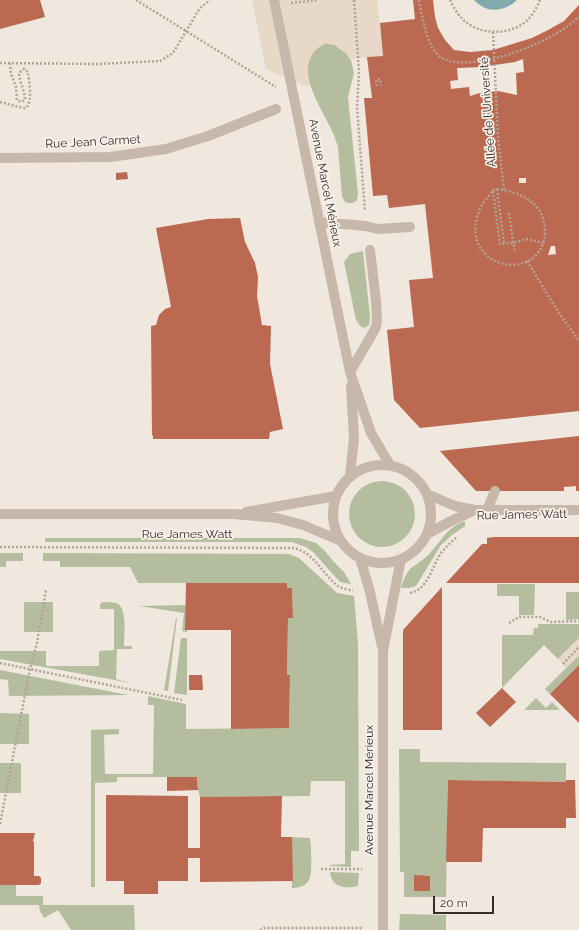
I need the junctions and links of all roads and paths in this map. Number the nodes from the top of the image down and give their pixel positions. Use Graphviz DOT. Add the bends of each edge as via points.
graph roads {
  1 [pos="136,0"];
  2 [pos="210,0"];
  3 [pos="274,0"];
  4 [pos="354,0"];
  5 [pos="419,0"];
  6 [pos="450,0"];
  7 [pos="540,0"];
  8 [pos="579,16"];
  9 [pos="186,31"];
  10 [pos="493,32"];
  11 [pos="0,63"];
  12 [pos="10,63"];
  13 [pos="376,86"];
  14 [pos="381,86"];
  15 [pos="294,97"];
  16 [pos="0,102"];
  17 [pos="276,109"];
  18 [pos="0,158"];
  19 [pos="493,190"];
  20 [pos="497,190"];
  21 [pos="504,190"];
  22 [pos="508,213"];
  23 [pos="319,222"];
  24 [pos="366,226"];
  25 [pos="410,227"];
  26 [pos="513,243"];
  27 [pos="543,243"];
  28 [pos="504,244"];
  29 [pos="370,250"];
  30 [pos="515,254"];
  31 [pos="527,261"];
  32 [pos="579,341"];
  33 [pos="350,372"];
  34 [pos="390,465"];
  35 [pos="350,476"];
  36 [pos="495,491"];
  37 [pos="427,494"];
  38 [pos="336,496"];
  39 [pos="475,510"];
  40 [pos="486,510"];
  41 [pos="579,510"];
  42 [pos="0,514"];
  43 [pos="234,514"];
  44 [pos="427,534"];
  45 [pos="460,535"];
  46 [pos="341,541"];
  47 [pos="0,547"];
  48 [pos="360,558"];
  49 [pos="401,559"];
  50 [pos="46,590"];
  51 [pos="358,591"];
  52 [pos="406,593"];
  53 [pos="579,622"];
  54 [pos="509,623"];
  55 [pos="579,647"];
  56 [pos="382,651"];
  57 [pos="0,663"];
  58 [pos="563,664"];
  59 [pos="30,669"];
  60 [pos="182,700"];
  61 [pos="0,824"];
  62 [pos="321,869"];
  63 [pos="362,870"];
  64 [pos="362,928"];
  65 [pos="260,930"];
  66 [pos="382,930"];
  1 -- 9 [label="path"];
  2 -- 9 [label="path" via="200,8"];
  3 -- 15 [label="street, Avenue Marcel Mérieux"];
  4 -- 24 [label="path" via="357,107"];
  5 -- 8 [label="path, bridge" via="432,46 441,58 454,63 476,63 508,55 544,41 572,24"];
  6 -- 10 [label="path" via="466,23 479,30"];
  7 -- 10 [label="path" via="535,11 524,23 510,30"];
  9 -- 12 [label="path" via="173,54 160,61 98,64"];
  9 -- 15 [label="path"];
  10 -- 21 [label="path, Allée de l'Université" via="498,136"];
  11 -- 12 [label="path"];
  12 -- 16 [label="path" via="17,100 21,102 25,100 25,93 19,72 24,69 28,72 28,105 23,108"];
  13 -- 14 [label="path" via="376,80 380,79"];
  15 -- 23 [label="street, Avenue Marcel Mérieux"];
  17 -- 18 [label="street, Rue Jean Carmet" via="208,136 160,150 110,157"];
  19 -- 20 [label="path"];
  19 -- 28 [label="path" via="500,244"];
  19 -- 31 [label="path" via="478,217 477,241 483,252 492,260 516,265"];
  20 -- 21 [label="path"];
  20 -- 28 [label="path"];
  21 -- 27 [label="path" via="526,198 541,213 546,233"];
  22 -- 26 [label="path"];
  23 -- 24 [label="street"];
  23 -- 33 [label="street, Avenue Marcel Mérieux"];
  24 -- 25 [label="street" via="377,229"];
  26 -- 27 [label="path" via="527,239"];
  26 -- 28 [label="path"];
  26 -- 30 [label="path"];
  27 -- 31 [label="path"];
  29 -- 33 [label="street" via="377,321"];
  31 -- 32 [label="path"];
  33 -- 34 [label="street, Avenue Marcel Mérieux" via="371,433"];
  33 -- 35 [label="street, Avenue Marcel Mérieux" via="354,438"];
  34 -- 35 [label="street" via="376,465"];
  34 -- 37 [label="street" via="412,475"];
  35 -- 38 [label="street"];
  36 -- 40 [label="street"];
  37 -- 39 [label="street, Rue James Watt" via="455,506"];
  37 -- 44 [label="street" via="431,507 431,521"];
  38 -- 43 [label="street, Rue James Watt"];
  38 -- 46 [label="street" via="333,512 335,527"];
  39 -- 40 [label="street, Rue James Watt"];
  39 -- 44 [label="street, Rue James Watt"];
  40 -- 41 [label="street, Rue James Watt"];
  42 -- 43 [label="street, Rue James Watt"];
  43 -- 46 [label="street, Rue James Watt" via="277,518"];
  44 -- 49 [label="street" via="421,545"];
  45 -- 52 [label="path" via="441,554 420,588 412,593"];
  46 -- 48 [label="street"];
  47 -- 51 [label="path, Rue James Watt" via="294,548 306,553 338,586"];
  48 -- 49 [label="street" via="387,563"];
  48 -- 56 [label="street, Avenue Marcel Mérieux"];
  49 -- 56 [label="street, Avenue Marcel Mérieux"];
  50 -- 59 [label="path"];
  53 -- 54 [label="path" via="551,622 540,617 519,617"];
  55 -- 58 [label="path"];
  56 -- 66 [label="street, Avenue Marcel Mérieux"];
  57 -- 59 [label="path"];
  59 -- 60 [label="path"];
  59 -- 61 [label="path"];
  62 -- 63 [label="path"];
  64 -- 65 [label="path"];
}
